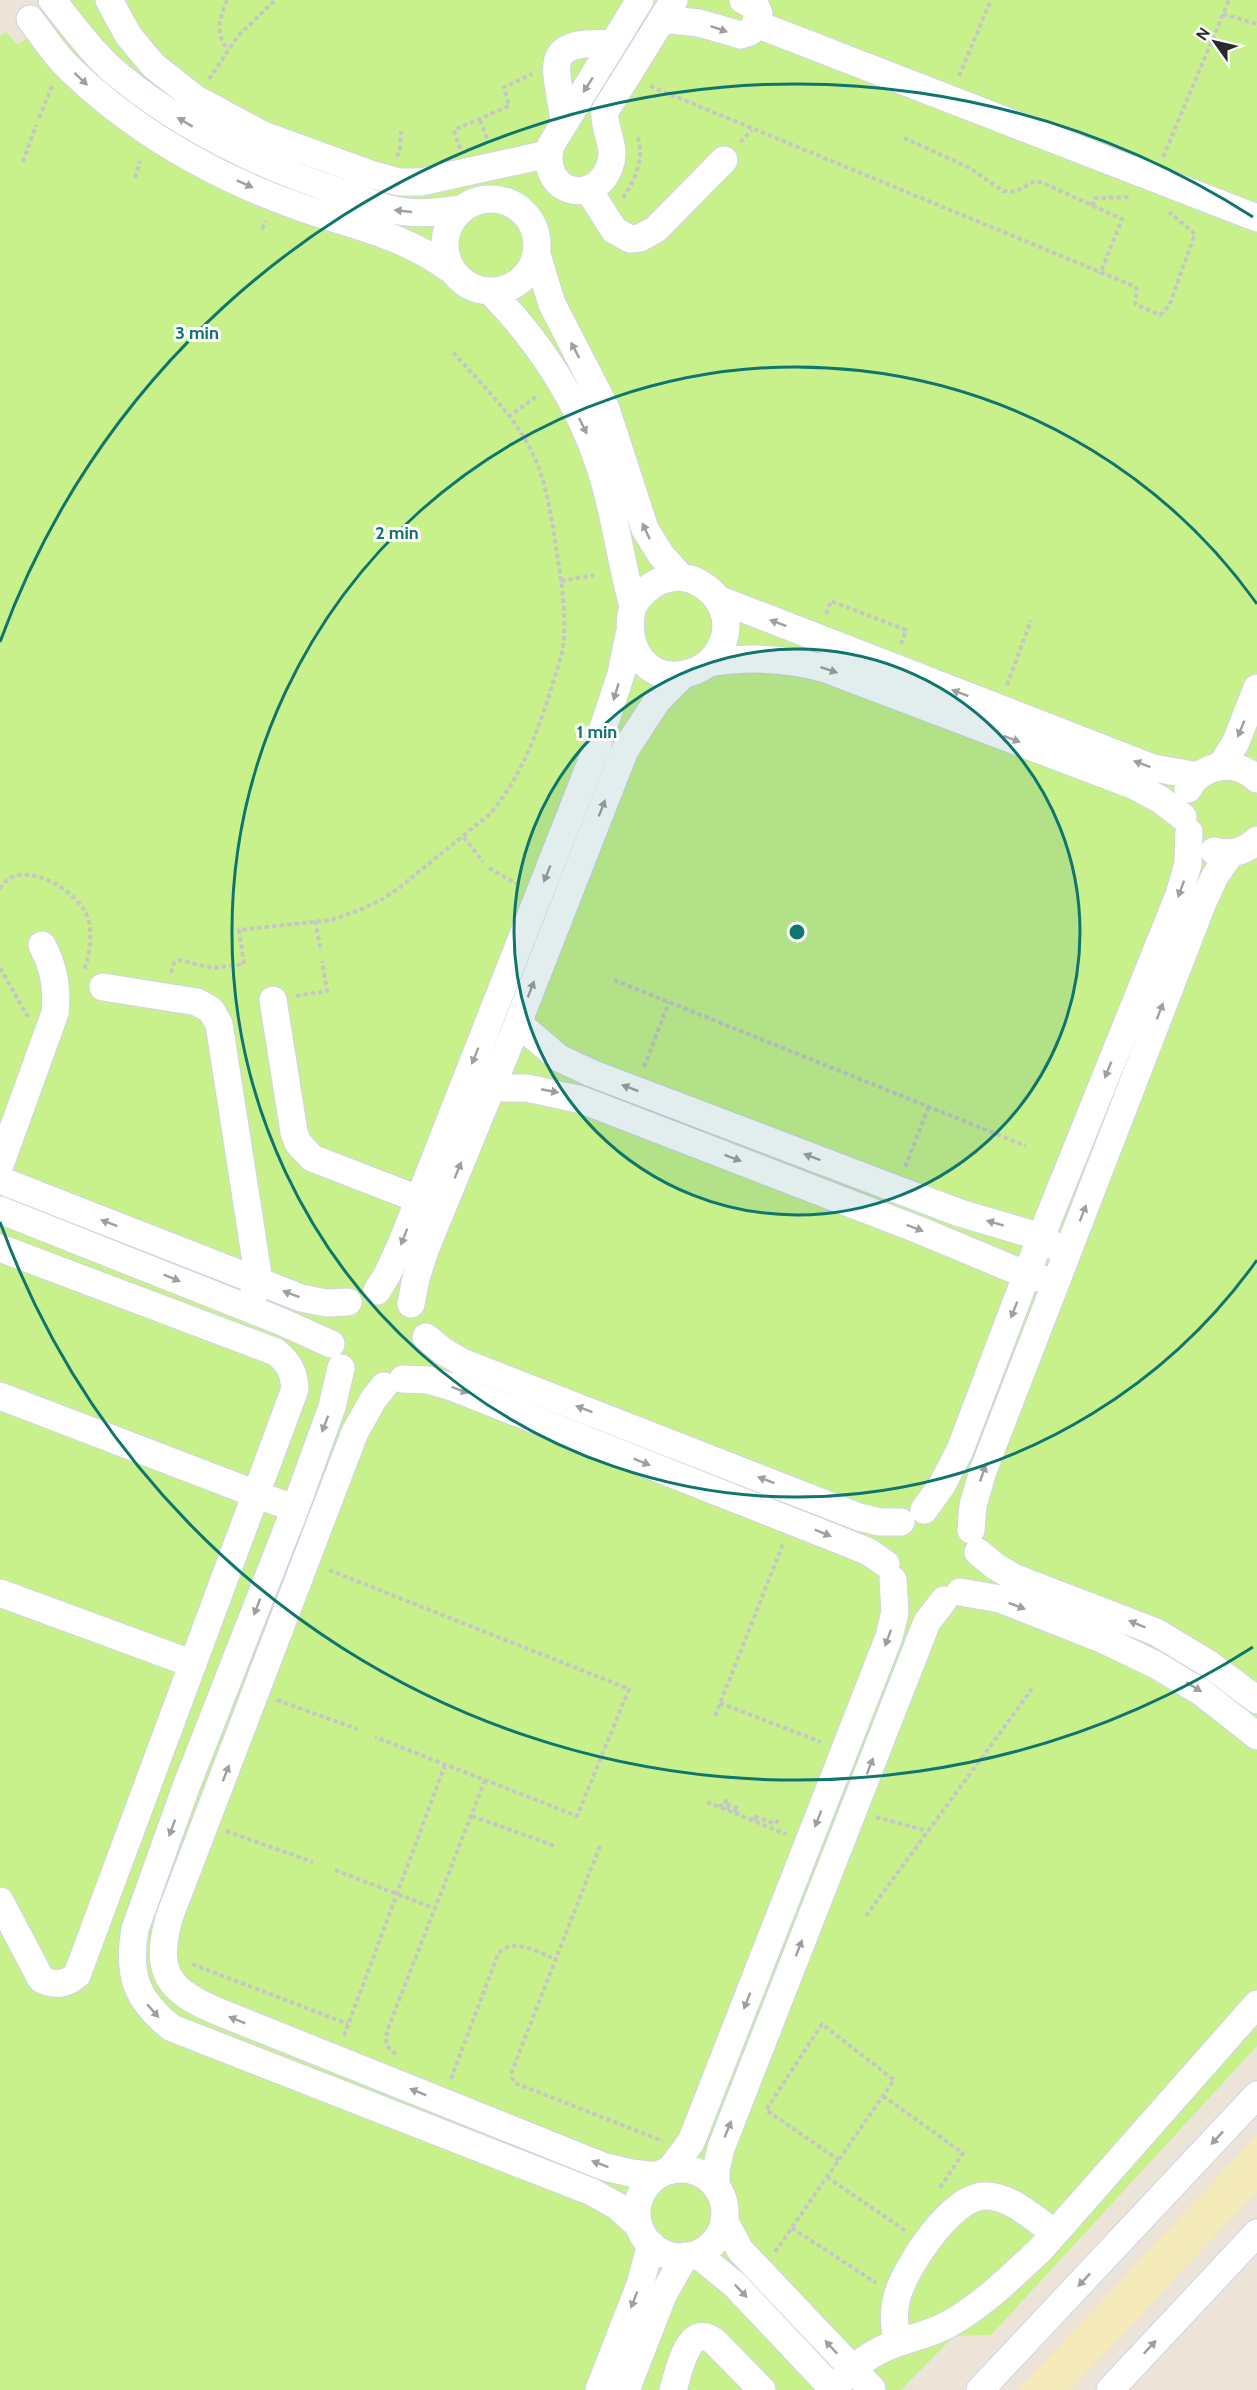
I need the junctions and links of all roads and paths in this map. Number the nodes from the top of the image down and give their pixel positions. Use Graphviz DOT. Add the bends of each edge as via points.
graph roads {
  1 [pos="52,0"];
  2 [pos="109,0"];
  3 [pos="227,0"];
  4 [pos="275,0"];
  5 [pos="615,0"];
  6 [pos="640,0"];
  7 [pos="743,0"];
  8 [pos="991,0"];
  9 [pos="1229,0"];
  10 [pos="22,9"];
  11 [pos="668,9"];
  12 [pos="1223,14"];
  13 [pos="756,24"];
  14 [pos="1257,24"];
  15 [pos="74,28"];
  16 [pos="617,38"];
  17 [pos="228,49"];
  18 [pos="57,54"];
  19 [pos="556,63"];
  20 [pos="644,84"];
  21 [pos="196,99"];
  22 [pos="950,99"];
  23 [pos="39,118"];
  24 [pos="564,123"];
  25 [pos="36,125"];
  26 [pos="904,138"];
  27 [pos="548,154"];
  28 [pos="724,160"];
  29 [pos="140,161"];
  30 [pos="23,162"];
  31 [pos="468,173"];
  32 [pos="135,178"];
  33 [pos="1154,179"];
  34 [pos="588,189"];
  35 [pos="1131,197"];
  36 [pos="1092,206"];
  37 [pos="462,209"];
  38 [pos="1169,211"];
  39 [pos="1257,218"];
  40 [pos="266,220"];
  41 [pos="262,229"];
  42 [pos="537,255"];
  43 [pos="451,270"];
  44 [pos="1100,274"];
  45 [pos="491,292"];
  46 [pos="453,352"];
  47 [pos="537,396"];
  48 [pos="508,417"];
  49 [pos="594,575"];
  50 [pos="681,577"];
  51 [pos="561,581"];
  52 [pos="718,599"];
  53 [pos="633,606"];
  54 [pos="1031,620"];
  55 [pos="629,635"];
  56 [pos="817,638"];
  57 [pos="710,663"];
  58 [pos="892,667"];
  59 [pos="684,674"];
  60 [pos="1257,688"];
  61 [pos="998,708"];
  62 [pos="1210,771"];
  63 [pos="1257,779"];
  64 [pos="1186,824"];
  65 [pos="464,837"];
  66 [pos="1250,845"];
  67 [pos="483,862"];
  68 [pos="489,868"];
  69 [pos="538,896"];
  70 [pos="315,921"];
  71 [pos="42,945"];
  72 [pos="321,951"];
  73 [pos="322,961"];
  74 [pos="614,980"];
  75 [pos="103,987"];
  76 [pos="167,997"];
  77 [pos="273,1000"];
  78 [pos="669,1002"];
  79 [pos="518,1023"];
  80 [pos="491,1088"];
  81 [pos="635,1090"];
  82 [pos="929,1106"];
  83 [pos="1026,1146"];
  84 [pos="0,1165"];
  85 [pos="0,1180"];
  86 [pos="896,1189"];
  87 [pos="418,1199"];
  88 [pos="0,1210"];
  89 [pos="1041,1237"];
  90 [pos="0,1248"];
  91 [pos="1062,1267"];
  92 [pos="1027,1275"];
  93 [pos="259,1281"];
  94 [pos="377,1291"];
  95 [pos="348,1302"];
  96 [pos="411,1304"];
  97 [pos="248,1308"];
  98 [pos="426,1337"];
  99 [pos="336,1356"];
  100 [pos="394,1382"];
  101 [pos="0,1396"];
  102 [pos="257,1494"];
  103 [pos="295,1509"];
  104 [pos="912,1516"];
  105 [pos="792,1521"];
  106 [pos="974,1541"];
  107 [pos="307,1562"];
  108 [pos="890,1572"];
  109 [pos="0,1593"];
  110 [pos="952,1596"];
  111 [pos="193,1664"];
  112 [pos="1032,1689"];
  113 [pos="257,1692"];
  114 [pos="1257,1700"];
  115 [pos="720,1703"];
  116 [pos="715,1716"];
  117 [pos="357,1729"];
  118 [pos="1257,1736"];
  119 [pos="375,1737"];
  120 [pos="844,1751"];
  121 [pos="445,1765"];
  122 [pos="151,1776"];
  123 [pos="485,1780"];
  124 [pos="186,1787"];
  125 [pos="729,1797"];
  126 [pos="707,1802"];
  127 [pos="720,1807"];
  128 [pos="868,1815"];
  129 [pos="471,1816"];
  130 [pos="780,1818"];
  131 [pos="206,1824"];
  132 [pos="775,1830"];
  133 [pos="927,1831"];
  134 [pos="808,1843"];
  135 [pos="555,1846"];
  136 [pos="600,1846"];
  137 [pos="312,1862"];
  138 [pos="335,1870"];
  139 [pos="397,1895"];
  140 [pos="0,1901"];
  141 [pos="436,1909"];
  142 [pos="866,1916"];
  143 [pos="162,1953"];
  144 [pos="556,1959"];
  145 [pos="1257,2004"];
  146 [pos="348,2024"];
  147 [pos="405,2058"];
  148 [pos="335,2059"];
  149 [pos="443,2073"];
  150 [pos="452,2076"];
  151 [pos="1257,2095"];
  152 [pos="883,2096"];
  153 [pos="443,2102"];
  154 [pos="839,2160"];
  155 [pos="670,2167"];
  156 [pos="827,2177"];
  157 [pos="716,2186"];
  158 [pos="933,2198"];
  159 [pos="724,2220"];
  160 [pos="792,2228"];
  161 [pos="909,2233"];
  162 [pos="1257,2233"];
  163 [pos="1055,2234"];
  164 [pos="645,2235"];
  165 [pos="691,2255"];
  166 [pos="761,2272"];
  167 [pos="881,2275"];
  168 [pos="898,2343"];
  169 [pos="852,2370"];
  170 [pos="833,2389"];
  171 [pos="872,2389"];
  172 [pos="599,2390"];
  173 [pos="626,2390"];
  174 [pos="673,2390"];
  175 [pos="762,2390"];
  176 [pos="980,2390"];
  177 [pos="1110,2390"];
  1 -- 15 [label="street"];
  2 -- 21 [label="street" via="128,35 154,66"];
  3 -- 17 [label="path" via="218,29"];
  4 -- 17 [label="path"];
  5 -- 16 [label="street"];
  6 -- 16 [label="street"];
  7 -- 13 [label="street" via="759,11"];
  8 -- 22 [label="path"];
  9 -- 12 [label="path"];
  10 -- 18 [label="street"];
  11 -- 13 [label="street, one-way" via="736,35 750,32"];
  11 -- 34 [label="street" via="609,102 604,117 612,147 611,164"];
  12 -- 14 [label="path"];
  12 -- 33 [label="path"];
  13 -- 22 [label="street"];
  15 -- 18 [label="street"];
  37 -- 15 [label="street, one-way" via="394,210 311,182 232,148 165,109 116,73"];
  16 -- 19 [label="street" via="577,45 561,54"];
  16 -- 24 [label="street, one-way"];
  17 -- 21 [label="path"];
  18 -- 23 [label="path"];
  18 -- 43 [label="street, one-way" via="104,100 211,168 298,206 400,239"];
  19 -- 24 [label="street"];
  19 -- 31 [label="path" via="504,87 509,106 454,130"];
  20 -- 44 [label="path"];
  21 -- 31 [label="street" via="263,135 385,179 421,182"];
  22 -- 33 [label="street"];
  24 -- 27 [label="street"];
  25 -- 30 [label="path"];
  26 -- 36 [label="path" via="968,167 1003,192 1015,192 1037,181"];
  27 -- 31 [label="street"];
  27 -- 34 [label="street" via="551,174 562,188"];
  28 -- 34 [label="street" via="656,229 640,238 614,230"];
  29 -- 32 [label="path"];
  33 -- 39 [label="street"];
  35 -- 36 [label="path" via="1095,198"];
  36 -- 44 [label="path" via="1122,219"];
  37 -- 42 [label="street" via="488,199 516,205 534,227"];
  37 -- 43 [label="street" via="450,225 444,244"];
  38 -- 44 [label="path" via="1195,234 1167,310 1160,315 1139,306 1135,301 1137,289"];
  40 -- 41 [label="path"];
  42 -- 45 [label="street" via="525,277 504,290"];
  50 -- 42 [label="street, one-way" via="660,555 645,529 606,409 552,304"];
  43 -- 45 [label="street" via="476,290"];
  45 -- 53 [label="street, one-way" via="536,345 587,433 600,467"];
  46 -- 48 [label="path"];
  47 -- 48 [label="path"];
  48 -- 51 [label="path" via="529,447 543,479"];
  49 -- 51 [label="path"];
  50 -- 52 [label="street" via="695,580"];
  50 -- 53 [label="street" via="652,584"];
  51 -- 65 [label="path" via="564,643 536,732 501,801"];
  56 -- 52 [label="street, one-way"];
  52 -- 57 [label="street" via="725,615 726,633"];
  53 -- 55 [label="street" via="628,620"];
  54 -- 61 [label="path"];
  55 -- 59 [label="street" via="634,649 655,670"];
  55 -- 69 [label="street, one-way" via="605,725"];
  56 -- 58 [label="street"];
  56 -- 58 [label="path" via="831,601 852,609 906,630"];
  57 -- 59 [label="street"];
  57 -- 64 [label="street, one-way" via="780,659 826,669 1135,786 1161,800"];
  61 -- 58 [label="street, one-way"];
  79 -- 59 [label="street, one-way" via="625,750 657,701"];
  60 -- 62 [label="street, one-way" via="1236,742"];
  62 -- 61 [label="street, one-way" via="1152,768"];
  62 -- 63 [label="street" via="1242,769"];
  62 -- 64 [label="street" via="1186,794"];
  64 -- 66 [label="street" via="1202,846 1221,853"];
  64 -- 89 [label="street, one-way" via="1188,864 1182,888"];
  65 -- 67 [label="path"];
  65 -- 70 [label="path" via="381,900 331,920"];
  91 -- 66 [label="street, one-way" via="1203,902 1215,876"];
  68 -- 69 [label="path"];
  69 -- 87 [label="street, one-way"];
  70 -- 72 [label="path"];
  70 -- 76 [label="path" via="239,930 244,964 212,968 177,960"];
  71 -- 84 [label="street" via="54,971 55,1013"];
  73 -- 77 [label="path" via="327,991"];
  74 -- 78 [label="path"];
  75 -- 76 [label="street"];
  76 -- 93 [label="street" via="204,1005 219,1024"];
  77 -- 87 [label="street" via="298,1143 312,1158"];
  78 -- 81 [label="path"];
  78 -- 82 [label="path"];
  79 -- 80 [label="street"];
  81 -- 79 [label="street, one-way" via="559,1058"];
  80 -- 92 [label="street, one-way" via="527,1088 582,1100"];
  96 -- 80 [label="street, one-way" via="420,1264"];
  86 -- 81 [label="street, one-way"];
  82 -- 83 [label="path"];
  82 -- 86 [label="path"];
  93 -- 85 [label="street, one-way"];
  89 -- 86 [label="street, one-way"];
  87 -- 94 [label="street, one-way" via="396,1258"];
  88 -- 97 [label="street, one-way"];
  89 -- 91 [label="street"];
  89 -- 92 [label="street"];
  90 -- 102 [label="street" via="276,1352 285,1359 295,1389"];
  91 -- 92 [label="street" via="1042,1279"];
  106 -- 91 [label="street, one-way" via="973,1505 983,1471"];
  92 -- 104 [label="street, one-way" via="960,1449 942,1485"];
  95 -- 93 [label="street, one-way" via="313,1301"];
  93 -- 97 [label="street"];
  94 -- 95 [label="street"];
  94 -- 96 [label="street" via="389,1292"];
  95 -- 99 [label="street" via="334,1321"];
  96 -- 98 [label="street" via="422,1319"];
  97 -- 99 [label="street"];
  98 -- 100 [label="street" via="418,1365"];
  104 -- 98 [label="street, one-way" via="880,1522 859,1517 462,1362"];
  99 -- 100 [label="street" via="360,1383 372,1386"];
  99 -- 103 [label="street, one-way" via="332,1407"];
  100 -- 105 [label="street, one-way" via="428,1380 452,1387"];
  100 -- 107 [label="street" via="373,1400 355,1432"];
  101 -- 102 [label="street"];
  102 -- 103 [label="street"];
  102 -- 111 [label="street"];
  103 -- 124 [label="street, one-way"];
  104 -- 106 [label="street" via="937,1509 951,1513 962,1520"];
  104 -- 108 [label="street" via="891,1534 886,1548"];
  105 -- 108 [label="street, one-way" via="869,1552"];
  105 -- 115 [label="path"];
  106 -- 110 [label="street" via="974,1574"];
  114 -- 106 [label="street, one-way" via="1175,1642 995,1566"];
  107 -- 113 [label="street"];
  107 -- 123 [label="path" via="629,1689 577,1816"];
  108 -- 110 [label="street" via="903,1592 915,1599 930,1602"];
  108 -- 120 [label="street, one-way" via="896,1597 893,1624"];
  109 -- 111 [label="street"];
  110 -- 118 [label="street, one-way" via="1000,1599 1104,1640 1201,1692"];
  157 -- 110 [label="street, one-way" via="721,2148 927,1622"];
  111 -- 122 [label="street"];
  112 -- 133 [label="path"];
  113 -- 117 [label="path"];
  131 -- 113 [label="street, one-way"];
  115 -- 116 [label="path"];
  115 -- 120 [label="path"];
  119 -- 121 [label="path"];
  120 -- 134 [label="street, one-way"];
  121 -- 123 [label="path"];
  121 -- 139 [label="path"];
  122 -- 124 [label="street"];
  122 -- 140 [label="street" via="76,1975 55,1984 41,1979"];
  123 -- 129 [label="path"];
  124 -- 164 [label="street, one-way" via="135,1929 131,1952 133,1975 154,2014 192,2037 592,2192 617,2206"];
  125 -- 127 [label="path" via="724,1803 738,1811"];
  126 -- 127 [label="path"];
  127 -- 132 [label="path"];
  128 -- 133 [label="path"];
  129 -- 135 [label="path"];
  129 -- 141 [label="path"];
  130 -- 132 [label="path" via="775,1824 753,1818"];
  131 -- 137 [label="path"];
  131 -- 143 [label="street" via="169,1918"];
  132 -- 134 [label="path"];
  133 -- 142 [label="path"];
  134 -- 155 [label="street, one-way" via="691,2142"];
  136 -- 144 [label="path"];
  138 -- 139 [label="path"];
  139 -- 141 [label="path"];
  139 -- 146 [label="path"];
  141 -- 147 [label="path" via="385,2037 390,2050"];
  143 -- 146 [label="path"];
  148 -- 143 [label="street, one-way" via="198,2004 166,1976"];
  144 -- 150 [label="path" via="514,1944 502,1949"];
  144 -- 155 [label="path" via="512,2071 513,2080 662,2140"];
  145 -- 163 [label="street"];
  146 -- 148 [label="path"];
  153 -- 148 [label="street, one-way"];
  149 -- 150 [label="path"];
  150 -- 153 [label="path"];
  151 -- 176 [label="street, one-way"];
  152 -- 154 [label="path"];
  152 -- 154 [label="path" via="894,2080 822,2024 766,2110"];
  152 -- 158 [label="path" via="963,2153"];
  155 -- 153 [label="street, one-way" via="605,2167"];
  154 -- 156 [label="path"];
  155 -- 157 [label="street" via="700,2173"];
  155 -- 164 [label="street" via="642,2193 638,2215"];
  156 -- 160 [label="path"];
  156 -- 161 [label="path"];
  157 -- 159 [label="street" via="723,2202"];
  159 -- 165 [label="street" via="715,2240"];
  159 -- 166 [label="street" via="733,2240"];
  160 -- 166 [label="path"];
  160 -- 167 [label="path" via="876,2283"];
  177 -- 162 [label="street, one-way"];
  163 -- 168 [label="street" via="1010,2278 962,2316"];
  163 -- 168 [label="street" via="1005,2199 982,2196 961,2204 947,2215 901,2286 895,2308"];
  164 -- 165 [label="street" via="661,2252"];
  164 -- 172 [label="street, one-way" via="640,2285"];
  165 -- 170 [label="street, one-way" via="735,2284"];
  165 -- 173 [label="street" via="663,2295"];
  169 -- 166 [label="street, one-way"];
  168 -- 169 [label="street" via="873,2354"];
  169 -- 170 [label="street"];
  169 -- 171 [label="street"];
  174 -- 175 [label="street" via="688,2345 702,2336 712,2339"];
}
